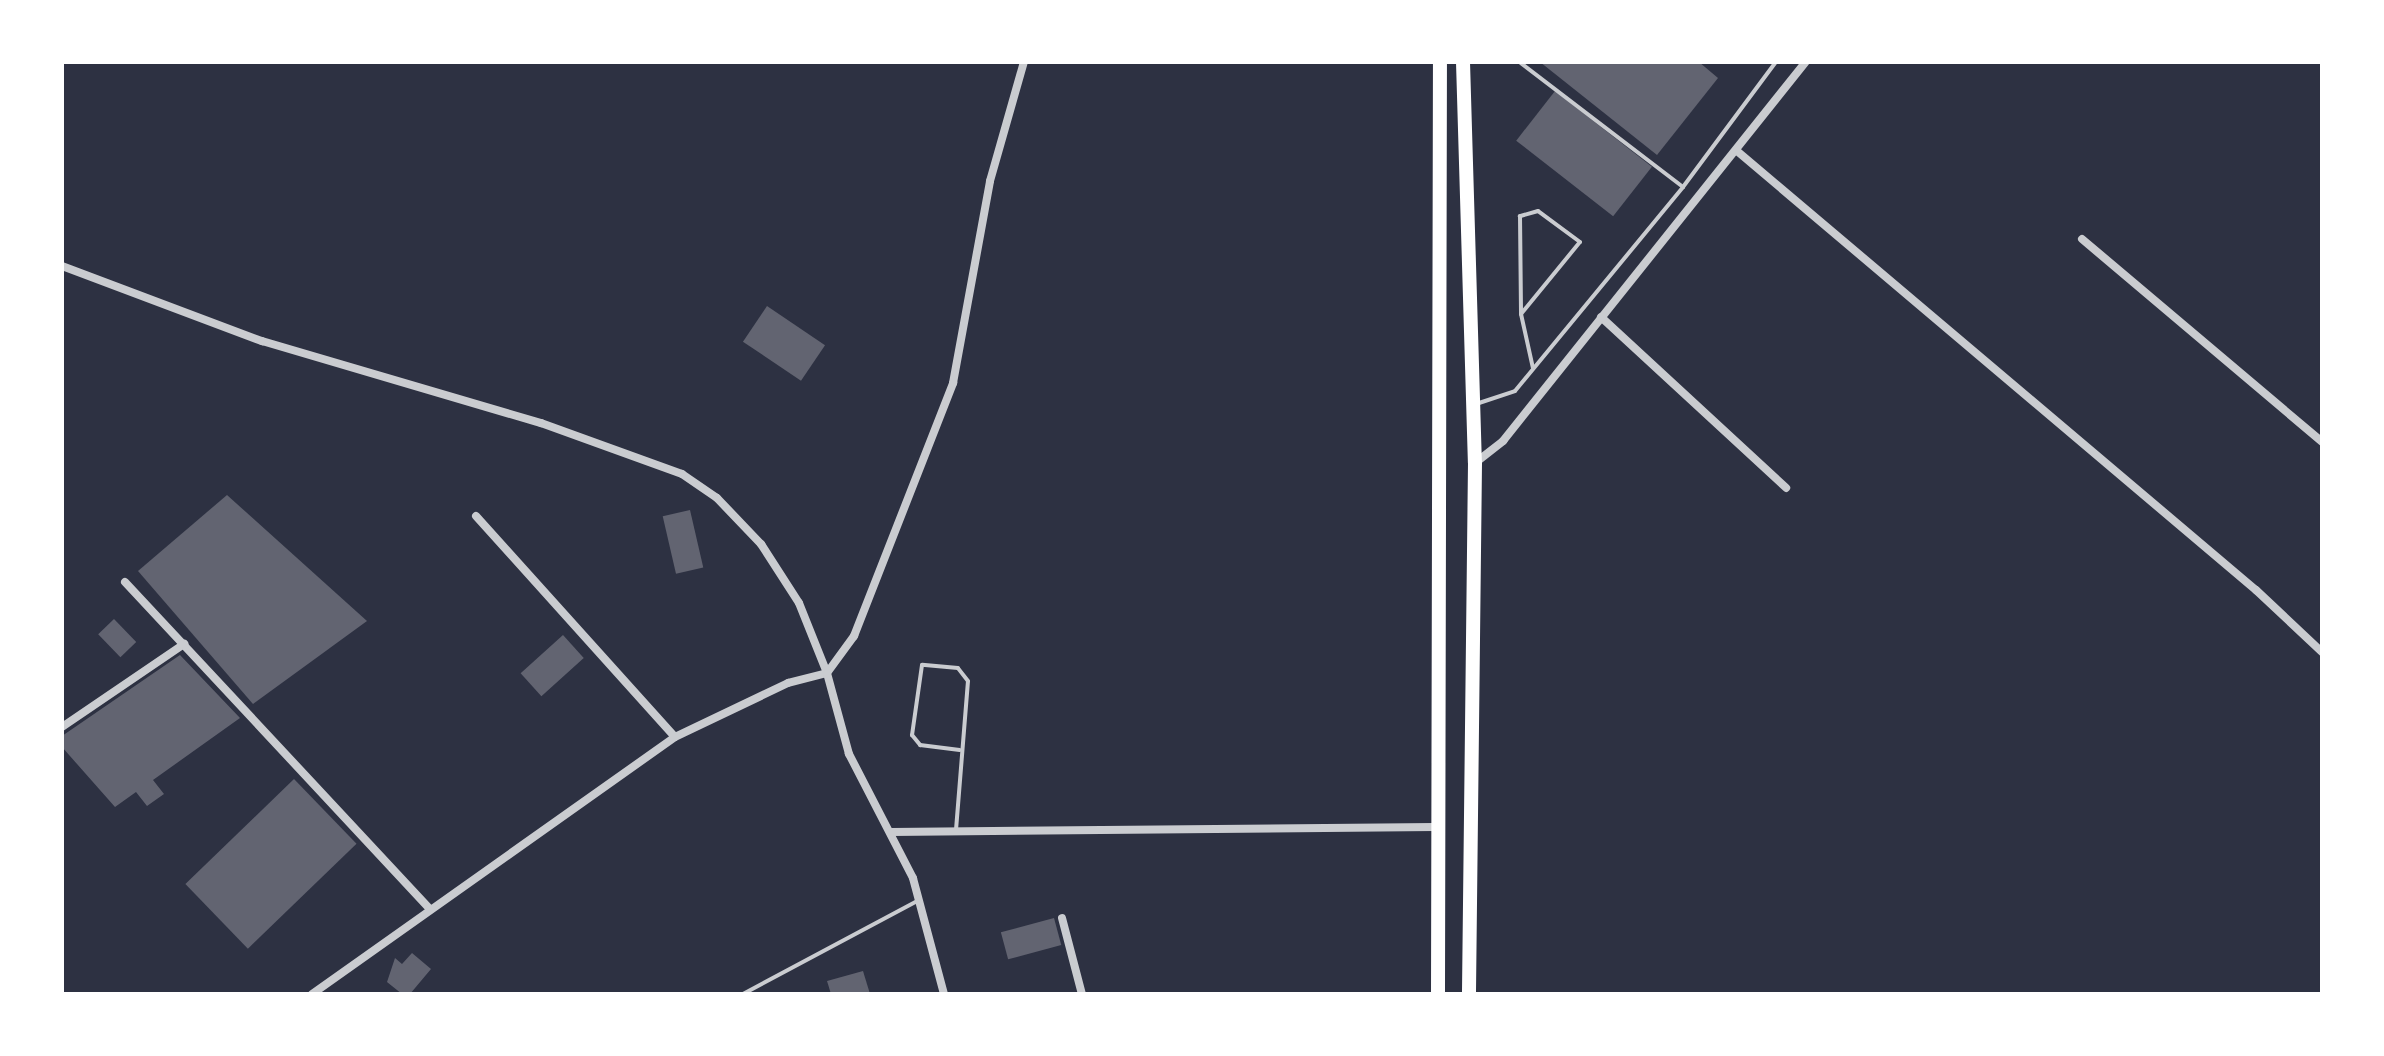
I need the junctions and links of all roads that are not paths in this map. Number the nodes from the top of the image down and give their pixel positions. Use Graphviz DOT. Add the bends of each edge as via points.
graph roads {
  1 [pos="1024,62"];
  2 [pos="1440,62"];
  3 [pos="1463,62"];
  4 [pos="1776,62"];
  5 [pos="1806,62"];
  6 [pos="1521,63"];
  7 [pos="1737,151"];
  8 [pos="1683,187"];
  9 [pos="2082,239"];
  10 [pos="62,266"];
  11 [pos="1521,314"];
  12 [pos="1601,317"];
  13 [pos="1533,368"];
  14 [pos="1473,405"];
  15 [pos="2322,442"];
  16 [pos="1475,463"];
  17 [pos="1786,488"];
  18 [pos="476,516"];
  19 [pos="125,582"];
  20 [pos="184,644"];
  21 [pos="2322,652"];
  22 [pos="827,673"];
  23 [pos="62,727"];
  24 [pos="675,737"];
  25 [pos="960,750"];
  26 [pos="1435,827"];
  27 [pos="891,832"];
  28 [pos="955,832"];
  29 [pos="919,900"];
  30 [pos="430,909"];
  31 [pos="1062,918"];
  32 [pos="312,994"];
  33 [pos="743,994"];
  34 [pos="944,994"];
  35 [pos="1082,994"];
  36 [pos="1438,994"];
  37 [pos="1469,994"];
  1 -- 22 [label="street" via="990,181 953,383 854,636"];
  2 -- 26 [label="highway"];
  3 -- 14 [label="highway"];
  4 -- 8 [label="lane"];
  5 -- 7 [label="street"];
  6 -- 8 [label="lane"];
  7 -- 12 [label="street"];
  7 -- 21 [label="street" via="2256,590"];
  8 -- 13 [label="lane"];
  9 -- 15 [label="street"];
  10 -- 22 [label="street" via="262,341 541,423 682,474 717,498 769,556 799,603"];
  11 -- 11 [label="lane" via="1580,242 1538,211 1520,216"];
  11 -- 13 [label="lane"];
  12 -- 16 [label="street" via="1503,441"];
  12 -- 17 [label="street"];
  13 -- 14 [label="lane" via="1515,391"];
  14 -- 16 [label="highway"];
  16 -- 37 [label="highway"];
  18 -- 24 [label="street"];
  19 -- 20 [label="street"];
  20 -- 23 [label="street"];
  20 -- 30 [label="street"];
  22 -- 24 [label="street" via="788,683"];
  22 -- 27 [label="street" via="849,754"];
  24 -- 30 [label="street"];
  25 -- 25 [label="lane" via="968,681 958,668 922,665 912,735 920,745"];
  25 -- 28 [label="lane"];
  26 -- 28 [label="street"];
  26 -- 36 [label="highway"];
  27 -- 28 [label="street"];
  27 -- 29 [label="street"];
  29 -- 33 [label="lane"];
  29 -- 34 [label="street"];
  30 -- 32 [label="street"];
  31 -- 35 [label="street"];
}
